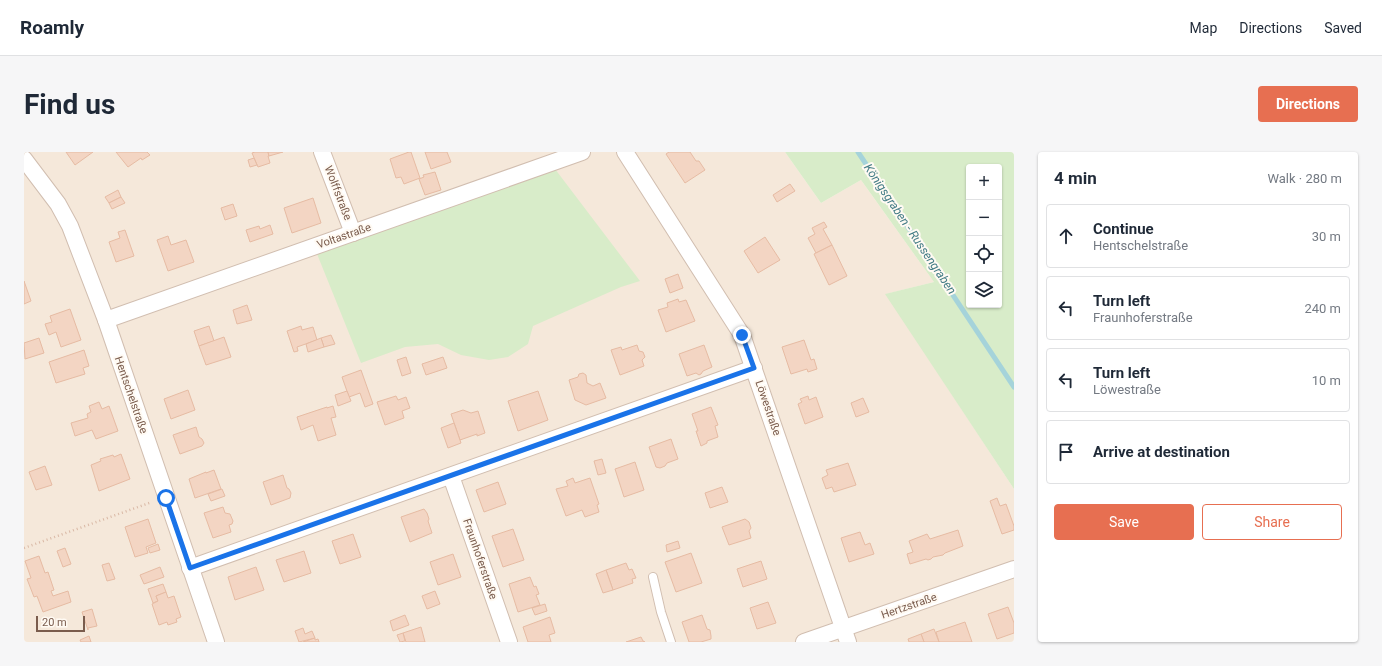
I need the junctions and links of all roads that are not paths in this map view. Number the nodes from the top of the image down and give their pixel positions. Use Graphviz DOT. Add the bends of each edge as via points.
graph roads {
  1 [pos="322,152"];
  2 [pos="582,152"];
  3 [pos="625,152"];
  4 [pos="24,159"];
  5 [pos="353,233"];
  6 [pos="106,320"];
  7 [pos="754,368"];
  8 [pos="451,476"];
  9 [pos="190,568"];
  10 [pos="1014,570"];
  11 [pos="653,577"];
  12 [pos="846,635"];
  13 [pos="216,642"];
  14 [pos="508,642"];
  15 [pos="671,642"];
  16 [pos="804,642"];
  1 -- 5 [label="street, Wolffstraße"];
  2 -- 5 [label="street, Voltastraße"];
  3 -- 7 [label="street, Löwestraße" via="742,335"];
  4 -- 6 [label="street, Hentschelstraße" via="58,204 70,226"];
  5 -- 6 [label="street, Voltastraße"];
  6 -- 9 [label="street, Hentschelstraße"];
  7 -- 8 [label="street"];
  7 -- 12 [label="street, Löwestraße"];
  8 -- 9 [label="street"];
  8 -- 14 [label="street, Fraunhoferstraße"];
  9 -- 13 [label="street, Hentschelstraße"];
  10 -- 12 [label="street, Hertzstraße"];
  11 -- 15 [label="lane"];
  12 -- 16 [label="street, Hertzstraße"];
}
